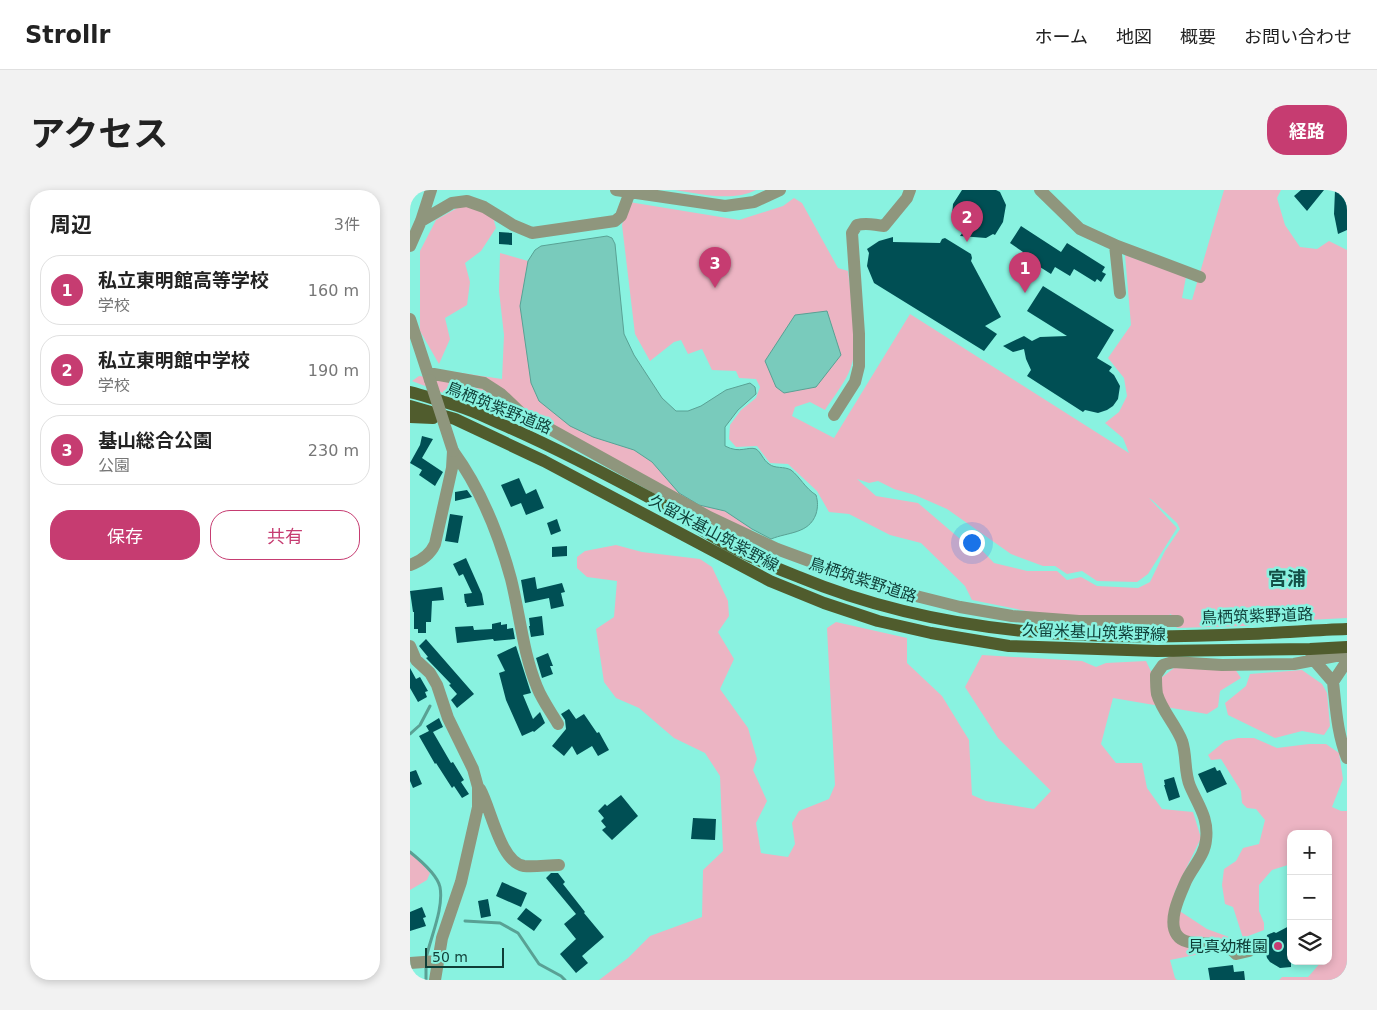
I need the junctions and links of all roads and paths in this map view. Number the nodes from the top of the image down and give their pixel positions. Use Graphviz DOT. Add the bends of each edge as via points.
graph roads {
  1 [pos="431,190"];
  2 [pos="616,190"];
  3 [pos="780,190"];
  4 [pos="910,190"];
  5 [pos="1040,190"];
  6 [pos="630,192"];
  7 [pos="421,221"];
  8 [pos="1115,245"];
  9 [pos="410,246"];
  10 [pos="1200,277"];
  11 [pos="1120,293"];
  12 [pos="410,319"];
  13 [pos="429,376"];
  14 [pos="410,385"];
  15 [pos="410,392"];
  16 [pos="410,406"];
  17 [pos="460,406"];
  18 [pos="834,415"];
  19 [pos="410,417"];
  20 [pos="455,419"];
  21 [pos="453,451"];
  22 [pos="410,565"];
  23 [pos="1178,622"];
  24 [pos="1347,624"];
  25 [pos="1347,629"];
  26 [pos="1290,631"];
  27 [pos="410,646"];
  28 [pos="1347,647"];
  29 [pos="1347,653"];
  30 [pos="1311,654"];
  31 [pos="1347,661"];
  32 [pos="1333,682"];
  33 [pos="558,724"];
  34 [pos="1347,758"];
  35 [pos="478,787"];
  36 [pos="559,865"];
  37 [pos="1249,950"];
  38 [pos="425,962"];
  39 [pos="435,980"];
  1 -- 7 [label="street"];
  2 -- 6 [label="street"];
  3 -- 6 [label="street" via="754,202 725,206"];
  4 -- 18 [label="street" via="884,226 867,222 857,224 852,233 860,366 855,382"];
  5 -- 8 [label="street" via="1080,229"];
  6 -- 7 [label="street" via="622,216 614,221 532,233 467,201 452,203"];
  7 -- 9 [label="street"];
  8 -- 10 [label="street"];
  8 -- 11 [label="street"];
  12 -- 13 [label="street"];
  13 -- 21 [label="street, bridge"];
  13 -- 23 [label="street" via="484,383 521,413 709,517 777,549 880,587 1012,616 1079,621"];
  14 -- 17 [label="main road"];
  15 -- 17 [label="main road, 鳥栖筑紫野道路"];
  16 -- 20 [label="main road, 久留米基山筑紫野線"];
  17 -- 26 [label="main road, 鳥栖筑紫野道路" via="551,446 755,558 842,594 891,609 1008,631 1078,635"];
  19 -- 20 [label="main road"];
  20 -- 30 [label="main road, 久留米基山筑紫野線" via="544,461 770,581 878,621 1009,646"];
  21 -- 22 [label="street" via="435,544 422,560"];
  21 -- 33 [label="street" via="483,503 497,537 511,578 526,652 537,687"];
  24 -- 26 [label="main road"];
  25 -- 26 [label="main road, 鳥栖筑紫野道路"];
  27 -- 35 [label="street" via="416,660 437,685"];
  28 -- 30 [label="main road, 久留米基山筑紫野線"];
  29 -- 30 [label="main road"];
  30 -- 32 [label="street"];
  30 -- 37 [label="street" via="1294,664 1174,662 1163,665 1156,675 1157,694 1183,744 1187,779 1205,818 1206,832 1204,849 1186,881 1173,926 1177,936 1187,942 1224,945 1236,954"];
  31 -- 32 [label="street"];
  32 -- 34 [label="street" via="1337,725"];
  35 -- 36 [label="street" via="513,861 522,866"];
  35 -- 38 [label="street" via="478,806 461,882 442,938"];
  38 -- 39 [label="street"];
}
